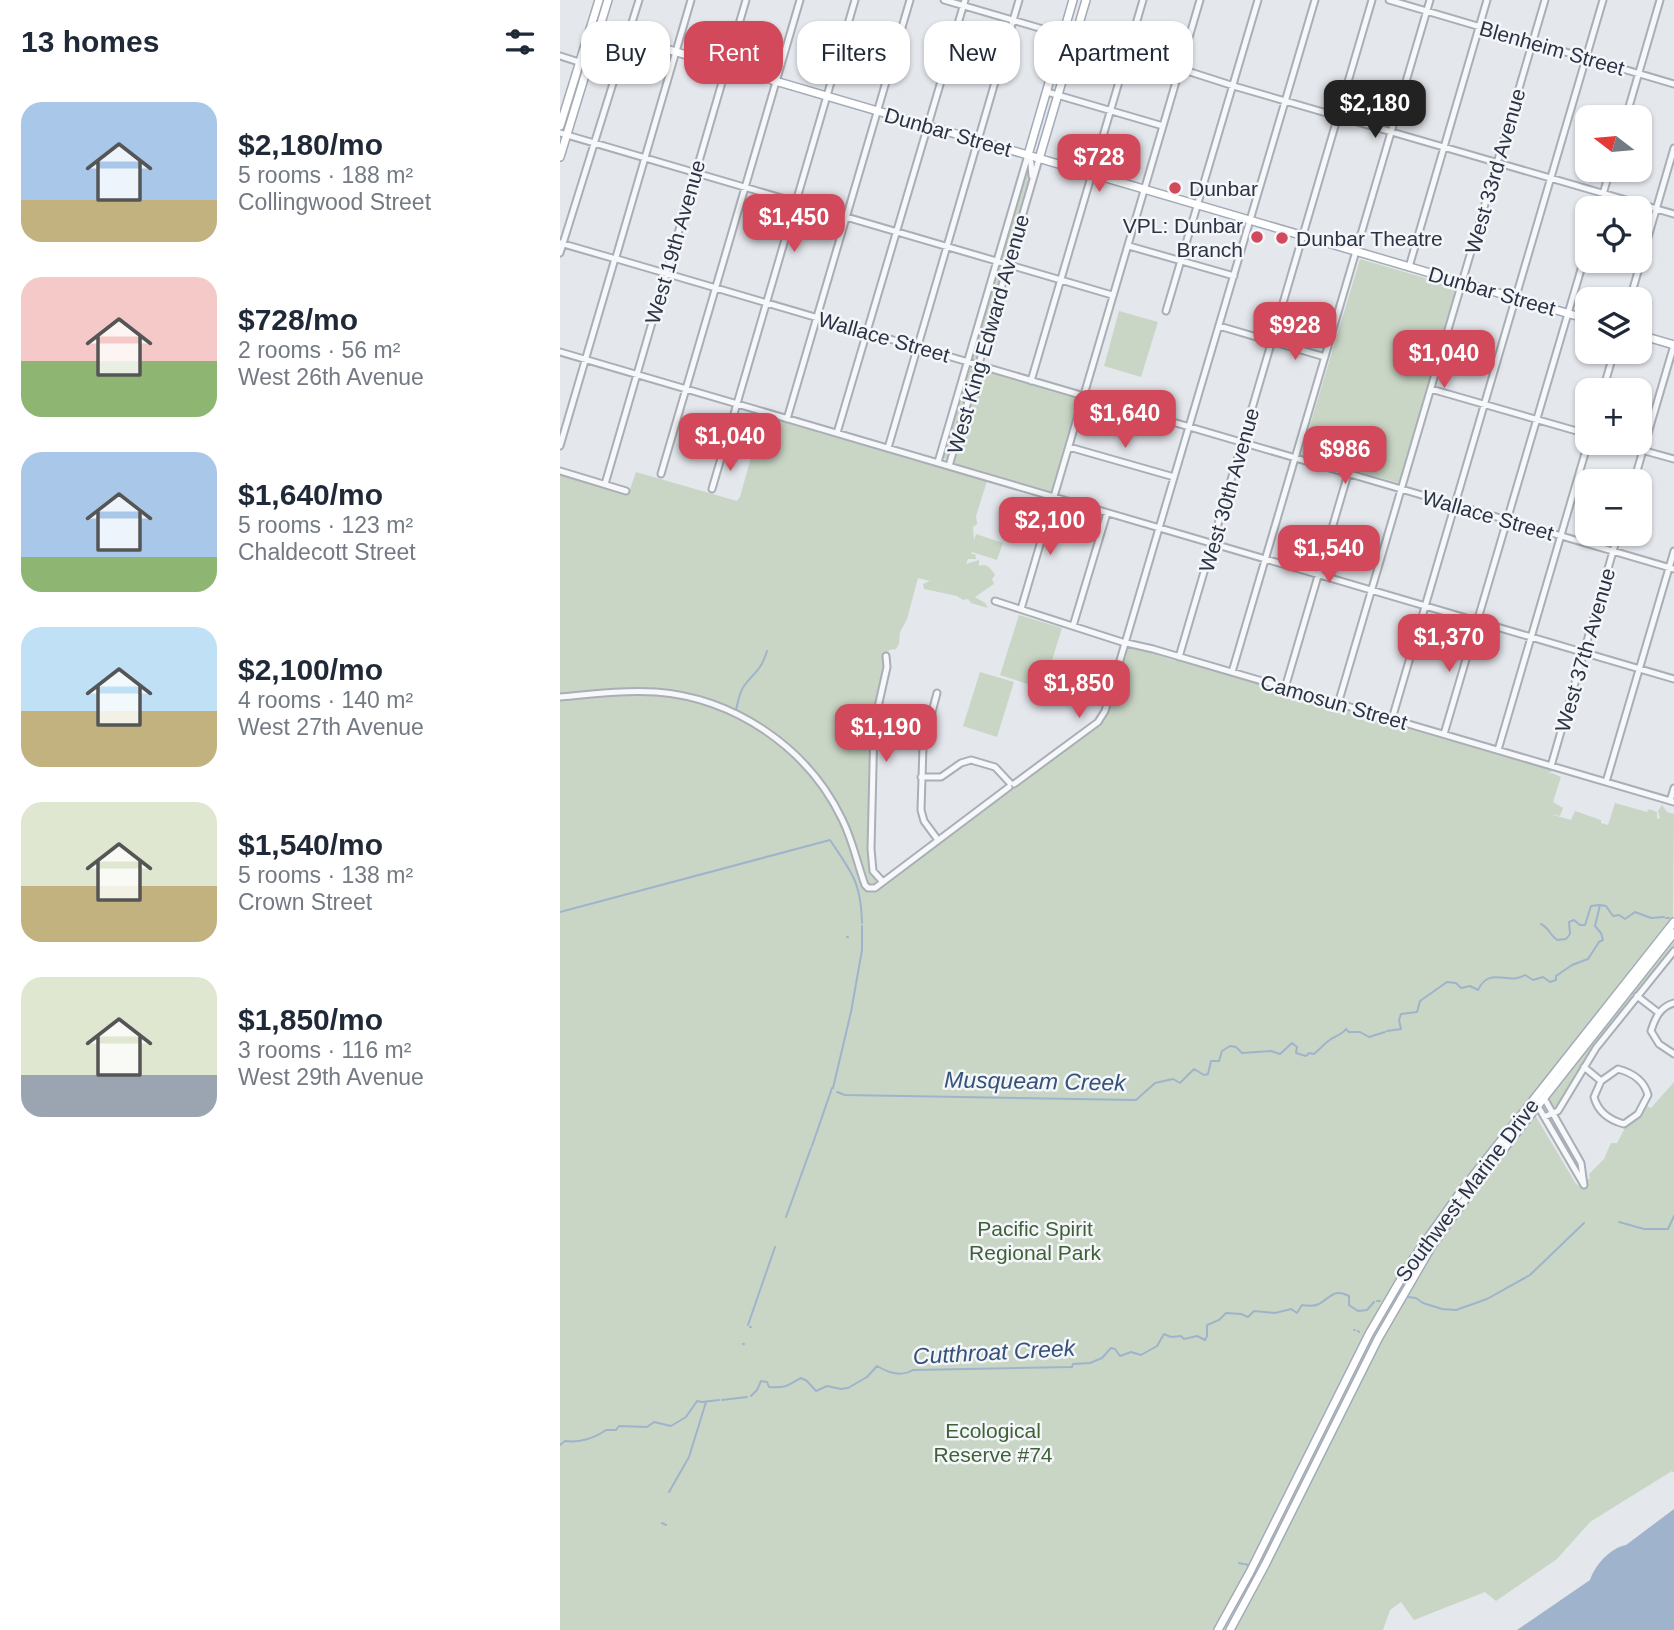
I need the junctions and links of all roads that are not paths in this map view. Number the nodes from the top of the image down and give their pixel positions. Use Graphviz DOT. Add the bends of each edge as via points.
graph roads {
  1 [pos="599,0"];
  2 [pos="608,0"];
  3 [pos="639,0"];
  4 [pos="691,0"];
  5 [pos="746,0"];
  6 [pos="800,0"];
  7 [pos="855,0"];
  8 [pos="910,0"];
  9 [pos="944,0"];
  10 [pos="1019,0"];
  11 [pos="1073,0"];
  12 [pos="1086,0"];
  13 [pos="1143,0"];
  14 [pos="1200,0"];
  15 [pos="1258,0"];
  16 [pos="1315,0"];
  17 [pos="1373,0"];
  18 [pos="1389,0"];
  19 [pos="1430,0"];
  20 [pos="1487,0"];
  21 [pos="1545,0"];
  22 [pos="1602,0"];
  23 [pos="1660,0"];
  24 [pos="964,3"];
  25 [pos="1427,11"];
  26 [pos="1013,20"];
  27 [pos="596,21"];
  28 [pos="599,21"];
  29 [pos="633,21"];
  30 [pos="740,21"];
  31 [pos="1067,21"];
  32 [pos="1079,21"];
  33 [pos="1137,21"];
  34 [pos="1193,24"];
  35 [pos="1034,26"];
  36 [pos="1480,26"];
  37 [pos="1533,42"];
  38 [pos="670,51"];
  39 [pos="675,52"];
  40 [pos="684,54"];
  41 [pos="560,56"];
  42 [pos="783,57"];
  43 [pos="581,58"];
  44 [pos="1586,58"];
  45 [pos="579,62"];
  46 [pos="1193,72"];
  47 [pos="1638,73"];
  48 [pos="783,83"];
  49 [pos="582,84"];
  50 [pos="613,84"];
  51 [pos="721,84"];
  52 [pos="775,84"];
  53 [pos="1049,84"];
  54 [pos="1061,84"];
  55 [pos="1118,84"];
  56 [pos="1175,84"];
  57 [pos="1674,84"];
  58 [pos="1233,85"];
  59 [pos="1047,92"];
  60 [pos="1058,95"];
  61 [pos="827,96"];
  62 [pos="1286,101"];
  63 [pos="1629,105"];
  64 [pos="877,111"];
  65 [pos="1110,111"];
  66 [pos="1339,116"];
  67 [pos="560,126"];
  68 [pos="928,126"];
  69 [pos="1163,126"];
  70 [pos="1391,132"];
  71 [pos="563,134"];
  72 [pos="1034,135"];
  73 [pos="978,140"];
  74 [pos="594,143"];
  75 [pos="1444,147"];
  76 [pos="1674,148"];
  77 [pos="1028,155"];
  78 [pos="560,157"];
  79 [pos="644,158"];
  80 [pos="1039,159"];
  81 [pos="1498,163"];
  82 [pos="695,173"];
  83 [pos="1091,174"];
  84 [pos="1550,178"];
  85 [pos="1607,182"];
  86 [pos="745,187"];
  87 [pos="1030,188"];
  88 [pos="1145,189"];
  89 [pos="1604,193"];
  90 [pos="1603,196"];
  91 [pos="796,202"];
  92 [pos="1198,205"];
  93 [pos="1656,209"];
  94 [pos="1674,214"];
  95 [pos="846,217"];
  96 [pos="1251,220"];
  97 [pos="897,232"];
  98 [pos="1303,236"];
  99 [pos="561,243"];
  100 [pos="947,246"];
  101 [pos="1129,246"];
  102 [pos="1356,251"];
  103 [pos="560,253"];
  104 [pos="615,259"];
  105 [pos="998,261"];
  106 [pos="1181,261"];
  107 [pos="1008,264"];
  108 [pos="1409,267"];
  109 [pos="1580,273"];
  110 [pos="665,274"];
  111 [pos="1234,276"];
  112 [pos="1061,280"];
  113 [pos="1463,283"];
  114 [pos="1633,287"];
  115 [pos="716,288"];
  116 [pos="1112,295"];
  117 [pos="1515,298"];
  118 [pos="766,303"];
  119 [pos="1166,311"];
  120 [pos="1569,314"];
  121 [pos="1575,316"];
  122 [pos="817,318"];
  123 [pos="1219,326"];
  124 [pos="867,333"];
  125 [pos="1652,339"];
  126 [pos="1272,342"];
  127 [pos="1674,345"];
  128 [pos="917,348"];
  129 [pos="560,352"];
  130 [pos="1325,357"];
  131 [pos="585,360"];
  132 [pos="968,362"];
  133 [pos="978,365"];
  134 [pos="636,374"];
  135 [pos="1031,381"];
  136 [pos="686,389"];
  137 [pos="1431,389"];
  138 [pos="1083,396"];
  139 [pos="737,404"];
  140 [pos="1484,404"];
  141 [pos="787,419"];
  142 [pos="1537,420"];
  143 [pos="1652,420"];
  144 [pos="1189,427"];
  145 [pos="1575,431"];
  146 [pos="836,433"];
  147 [pos="1242,442"];
  148 [pos="560,446"];
  149 [pos="1069,447"];
  150 [pos="888,449"];
  151 [pos="1652,453"];
  152 [pos="1584,455"];
  153 [pos="1295,458"];
  154 [pos="1674,459"];
  155 [pos="938,462"];
  156 [pos="949,466"];
  157 [pos="560,471"];
  158 [pos="661,474"];
  159 [pos="1348,474"];
  160 [pos="1174,478"];
  161 [pos="604,484"];
  162 [pos="712,489"];
  163 [pos="1401,489"];
  164 [pos="626,491"];
  165 [pos="1054,497"];
  166 [pos="1454,505"];
  167 [pos="1107,513"];
  168 [pos="1507,520"];
  169 [pos="1160,528"];
  170 [pos="1560,536"];
  171 [pos="1213,543"];
  172 [pos="1614,546"];
  173 [pos="1613,551"];
  174 [pos="1674,551"];
  175 [pos="1266,559"];
  176 [pos="1672,568"];
  177 [pos="1319,575"];
  178 [pos="1372,590"];
  179 [pos="995,601"];
  180 [pos="1425,606"];
  181 [pos="1021,609"];
  182 [pos="1478,622"];
  183 [pos="1073,626"];
  184 [pos="1531,637"];
  185 [pos="1126,643"];
  186 [pos="1584,652"];
  187 [pos="886,656"];
  188 [pos="1179,657"];
  189 [pos="1639,668"];
  190 [pos="1232,672"];
  191 [pos="1674,679"];
  192 [pos="1285,688"];
  193 [pos="937,693"];
  194 [pos="560,697"];
  195 [pos="1338,704"];
  196 [pos="1391,719"];
  197 [pos="1444,734"];
  198 [pos="1497,750"];
  199 [pos="1551,766"];
  200 [pos="921,777"];
  201 [pos="1606,782"];
  202 [pos="1011,785"];
  203 [pos="1674,788"];
  204 [pos="1672,801"];
  205 [pos="938,840"];
  206 [pos="883,882"];
  207 [pos="1674,922"];
  208 [pos="1674,933"];
  209 [pos="1674,951"];
  210 [pos="1637,996"];
  211 [pos="1674,1003"];
  212 [pos="1659,1013"];
  213 [pos="1674,1054"];
  214 [pos="1584,1067"];
  215 [pos="1601,1081"];
  216 [pos="1544,1098"];
  217 [pos="1536,1103"];
  218 [pos="1552,1112"];
  219 [pos="1544,1117"];
  220 [pos="1218,1630"];
  221 [pos="1230,1630"];
  1 -- 27 [label="main road"];
  2 -- 28 [label="main road"];
  3 -- 29 [label="street"];
  4 -- 39 [label="street"];
  5 -- 30 [label="street, West 19th Avenue"];
  6 -- 42 [label="street"];
  7 -- 61 [label="street"];
  8 -- 64 [label="street"];
  9 -- 24 [label="street"];
  10 -- 26 [label="street"];
  11 -- 31 [label="main road, West King Edward Avenue"];
  12 -- 32 [label="main road, West King Edward Avenue"];
  13 -- 33 [label="street"];
  14 -- 34 [label="street"];
  15 -- 58 [label="street"];
  16 -- 62 [label="street"];
  17 -- 66 [label="street, West 30th Avenue"];
  18 -- 25 [label="street, Blenheim Street"];
  19 -- 25 [label="street"];
  20 -- 36 [label="street"];
  21 -- 37 [label="street, West 33rd Avenue"];
  22 -- 44 [label="street"];
  23 -- 47 [label="street"];
  24 -- 26 [label="street"];
  24 -- 68 [label="street"];
  25 -- 36 [label="street, Blenheim Street"];
  25 -- 70 [label="street"];
  26 -- 35 [label="street"];
  26 -- 73 [label="street"];
  36 -- 37 [label="street, Blenheim Street"];
  36 -- 75 [label="street"];
  37 -- 44 [label="street, Blenheim Street"];
  37 -- 81 [label="street, West 33rd Avenue"];
  38 -- 39 [label="main road, Dunbar Street"];
  39 -- 40 [label="main road, Dunbar Street"];
  39 -- 79 [label="street"];
  41 -- 45 [label="street"];
  43 -- 45 [label="main road"];
  44 -- 47 [label="street, Blenheim Street"];
  44 -- 84 [label="street"];
  45 -- 67 [label="main road"];
  46 -- 58 [label="street"];
  47 -- 57 [label="street, Blenheim Street"];
  47 -- 63 [label="street"];
  48 -- 61 [label="main road, Dunbar Street"];
  49 -- 71 [label="main road"];
  50 -- 74 [label="street"];
  51 -- 82 [label="street, West 19th Avenue"];
  52 -- 86 [label="street"];
  53 -- 59 [label="main road, West King Edward Avenue"];
  54 -- 60 [label="main road, West King Edward Avenue"];
  55 -- 65 [label="street"];
  56 -- 69 [label="street"];
  58 -- 62 [label="street"];
  58 -- 92 [label="street"];
  59 -- 60 [label="street"];
  59 -- 72 [label="main road, West King Edward Avenue"];
  60 -- 65 [label="street"];
  60 -- 80 [label="main road, West King Edward Avenue"];
  61 -- 64 [label="main road, Dunbar Street"];
  61 -- 91 [label="street"];
  62 -- 66 [label="street"];
  62 -- 96 [label="street"];
  64 -- 68 [label="main road, Dunbar Street"];
  64 -- 95 [label="street"];
  65 -- 69 [label="street"];
  65 -- 83 [label="street"];
  66 -- 70 [label="street"];
  66 -- 98 [label="street, West 30th Avenue"];
  68 -- 73 [label="main road, Dunbar Street"];
  68 -- 97 [label="street"];
  69 -- 88 [label="street"];
  70 -- 75 [label="street"];
  70 -- 102 [label="street"];
  71 -- 74 [label="street"];
  71 -- 78 [label="main road"];
  72 -- 77 [label="main road, West King Edward Avenue"];
  72 -- 80 [label="main road"];
  73 -- 77 [label="main road, Dunbar Street"];
  73 -- 100 [label="street"];
  74 -- 79 [label="street"];
  74 -- 99 [label="street"];
  75 -- 81 [label="street"];
  75 -- 108 [label="street"];
  76 -- 93 [label="street"];
  77 -- 80 [label="main road, Dunbar Street"];
  77 -- 87 [label="street"];
  77 -- 105 [label="street, West King Edward Avenue"];
  79 -- 82 [label="street"];
  79 -- 104 [label="street"];
  80 -- 83 [label="main road, Dunbar Street"];
  80 -- 87 [label="street, West King Edward Avenue"];
  81 -- 84 [label="street"];
  81 -- 113 [label="street, West 33rd Avenue"];
  82 -- 86 [label="street"];
  82 -- 110 [label="street, West 19th Avenue"];
  83 -- 88 [label="main road, Dunbar Street"];
  83 -- 112 [label="street"];
  84 -- 89 [label="street"];
  84 -- 117 [label="street"];
  85 -- 89 [label="street"];
  86 -- 91 [label="street"];
  86 -- 115 [label="street"];
  87 -- 107 [label="street, West King Edward Avenue"];
  88 -- 92 [label="main road, Dunbar Street"];
  88 -- 101 [label="street"];
  89 -- 90 [label="street"];
  89 -- 93 [label="street"];
  91 -- 95 [label="street"];
  91 -- 118 [label="street"];
  92 -- 96 [label="main road, Dunbar Street"];
  92 -- 106 [label="street"];
  93 -- 94 [label="street"];
  93 -- 114 [label="street"];
  95 -- 97 [label="street"];
  95 -- 122 [label="street"];
  96 -- 98 [label="main road, Dunbar Street"];
  96 -- 111 [label="street"];
  97 -- 100 [label="street"];
  97 -- 124 [label="street"];
  98 -- 102 [label="main road, Dunbar Street"];
  98 -- 126 [label="street, West 30th Avenue"];
  99 -- 103 [label="street"];
  99 -- 104 [label="street, Wallace Street"];
  100 -- 105 [label="street"];
  100 -- 128 [label="street"];
  101 -- 106 [label="street"];
  101 -- 116 [label="street"];
  102 -- 108 [label="main road, Dunbar Street"];
  102 -- 130 [label="street"];
  104 -- 110 [label="street, Wallace Street"];
  104 -- 131 [label="street"];
  105 -- 107 [label="street"];
  105 -- 132 [label="street, West King Edward Avenue"];
  106 -- 111 [label="street"];
  106 -- 119 [label="street"];
  107 -- 112 [label="street"];
  107 -- 133 [label="street, West King Edward Avenue"];
  108 -- 113 [label="main road, Dunbar Street"];
  109 -- 120 [label="street"];
  110 -- 115 [label="street, Wallace Street"];
  110 -- 134 [label="street, West 19th Avenue"];
  111 -- 123 [label="street"];
  112 -- 116 [label="street"];
  112 -- 135 [label="street"];
  113 -- 117 [label="main road, Dunbar Street"];
  113 -- 137 [label="street, West 33rd Avenue"];
  115 -- 118 [label="street, Wallace Street"];
  115 -- 136 [label="street"];
  116 -- 138 [label="street"];
  117 -- 120 [label="main road, Dunbar Street"];
  117 -- 140 [label="street"];
  118 -- 122 [label="street, Wallace Street"];
  118 -- 139 [label="street"];
  120 -- 121 [label="main road, Dunbar Street"];
  120 -- 142 [label="street"];
  122 -- 124 [label="street, Wallace Street"];
  122 -- 141 [label="street"];
  123 -- 126 [label="street"];
  123 -- 144 [label="street"];
  124 -- 128 [label="street, Wallace Street"];
  124 -- 146 [label="street"];
  125 -- 127 [label="main road"];
  126 -- 130 [label="street"];
  126 -- 147 [label="street, West 30th Avenue"];
  127 -- 143 [label="street"];
  128 -- 132 [label="street, Wallace Street"];
  128 -- 150 [label="street"];
  129 -- 131 [label="street"];
  130 -- 153 [label="street"];
  131 -- 134 [label="street"];
  131 -- 148 [label="street"];
  132 -- 133 [label="street, Wallace Street"];
  132 -- 155 [label="street, West King Edward Avenue"];
  133 -- 135 [label="street, Wallace Street"];
  133 -- 156 [label="street, West King Edward Avenue"];
  134 -- 136 [label="street"];
  134 -- 161 [label="street, West 19th Avenue"];
  135 -- 138 [label="street, Wallace Street"];
  136 -- 139 [label="street"];
  136 -- 158 [label="street"];
  137 -- 140 [label="street"];
  137 -- 163 [label="street, West 33rd Avenue"];
  138 -- 144 [label="street, Wallace Street"];
  138 -- 149 [label="street"];
  139 -- 141 [label="street"];
  139 -- 162 [label="street"];
  140 -- 142 [label="street"];
  140 -- 166 [label="street"];
  141 -- 146 [label="street"];
  142 -- 145 [label="street"];
  142 -- 168 [label="street"];
  144 -- 147 [label="street, Wallace Street"];
  144 -- 160 [label="street"];
  146 -- 150 [label="street"];
  147 -- 153 [label="street, Wallace Street"];
  147 -- 171 [label="street, West 30th Avenue"];
  149 -- 160 [label="street"];
  149 -- 165 [label="street"];
  150 -- 155 [label="street"];
  151 -- 154 [label="street"];
  152 -- 170 [label="street"];
  153 -- 159 [label="street, Wallace Street"];
  153 -- 175 [label="street"];
  155 -- 156 [label="street"];
  156 -- 165 [label="street"];
  157 -- 161 [label="street"];
  159 -- 163 [label="street, Wallace Street"];
  159 -- 177 [label="street"];
  160 -- 169 [label="street"];
  161 -- 164 [label="street"];
  163 -- 166 [label="street, Wallace Street"];
  163 -- 178 [label="street, West 33rd Avenue"];
  165 -- 167 [label="street"];
  165 -- 181 [label="street"];
  166 -- 168 [label="street, Wallace Street"];
  166 -- 180 [label="street"];
  167 -- 169 [label="street"];
  167 -- 183 [label="street"];
  168 -- 170 [label="street, Wallace Street"];
  168 -- 182 [label="street"];
  169 -- 171 [label="street"];
  169 -- 185 [label="street"];
  170 -- 173 [label="street, Wallace Street"];
  170 -- 184 [label="street"];
  171 -- 175 [label="street"];
  171 -- 188 [label="street, West 30th Avenue"];
  172 -- 173 [label="street, West 37th Avenue"];
  173 -- 176 [label="street, Wallace Street"];
  173 -- 186 [label="street, West 37th Avenue"];
  174 -- 176 [label="street"];
  175 -- 177 [label="street"];
  175 -- 190 [label="street"];
  176 -- 189 [label="street"];
  177 -- 178 [label="street"];
  177 -- 192 [label="street"];
  178 -- 180 [label="street"];
  178 -- 195 [label="street, West 33rd Avenue"];
  179 -- 181 [label="street, Camosun Street"];
  180 -- 182 [label="street"];
  180 -- 196 [label="street"];
  181 -- 183 [label="street, Camosun Street"];
  182 -- 184 [label="street"];
  182 -- 197 [label="street"];
  183 -- 185 [label="street, Camosun Street"];
  184 -- 186 [label="street"];
  184 -- 198 [label="street"];
  185 -- 188 [label="street, Camosun Street"];
  185 -- 202 [label="street" via="1102,718"];
  186 -- 189 [label="street"];
  186 -- 199 [label="street, West 37th Avenue"];
  187 -- 206 [label="street" via="874,725 871,849 873,871"];
  188 -- 190 [label="street, Camosun Street"];
  189 -- 191 [label="street"];
  189 -- 201 [label="street"];
  190 -- 192 [label="street, Camosun Street"];
  192 -- 195 [label="street, Camosun Street"];
  193 -- 200 [label="street" via="923,746"];
  194 -- 206 [label="street" via="669,694 713,703 754,723 802,761 832,801 849,834 865,885 871,889"];
  195 -- 196 [label="street, Camosun Street"];
  196 -- 197 [label="street, Camosun Street"];
  197 -- 198 [label="street, Camosun Street"];
  198 -- 199 [label="street, Camosun Street"];
  199 -- 201 [label="street, Camosun Street"];
  200 -- 202 [label="street" via="941,777 966,760 977,760 995,767"];
  200 -- 205 [label="street" via="921,815"];
  201 -- 204 [label="street, Camosun Street"];
  202 -- 205 [label="street"];
  203 -- 204 [label="street"];
  205 -- 206 [label="street"];
  207 -- 217 [label="main road, Southwest Marine Drive"];
  208 -- 216 [label="main road, Southwest Marine Drive"];
  209 -- 210 [label="street"];
  210 -- 212 [label="street"];
  210 -- 214 [label="street"];
  211 -- 212 [label="street"];
  212 -- 213 [label="street" via="1651,1031 1659,1044"];
  214 -- 215 [label="street"];
  214 -- 218 [label="street" via="1558,1111"];
  215 -- 215 [label="street" via="1594,1097 1601,1112 1624,1124 1638,1114 1648,1096 1636,1077 1618,1069"];
  216 -- 217 [label="main road, Southwest Marine Drive"];
  216 -- 218 [label="street"];
  217 -- 219 [label="street"];
  217 -- 220 [label="main road, Southwest Marine Drive" via="1431,1231 1393,1291"];
  217 -- 221 [label="main road, Southwest Marine Drive" via="1452,1215 1402,1295"];
  218 -- 219 [label="street"];
  218 -- 219 [label="street" via="1581,1163 1584,1185"];
}
